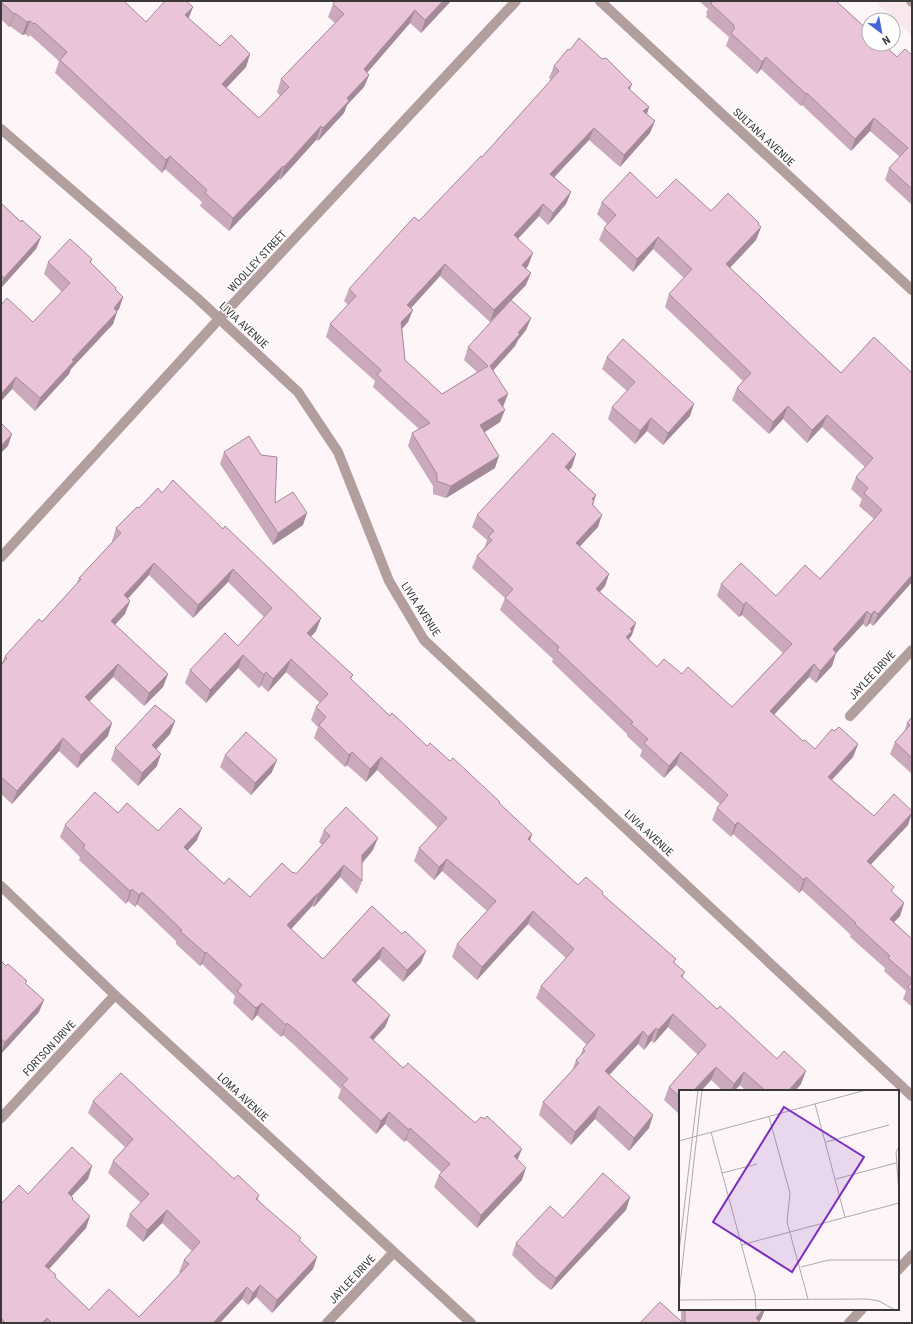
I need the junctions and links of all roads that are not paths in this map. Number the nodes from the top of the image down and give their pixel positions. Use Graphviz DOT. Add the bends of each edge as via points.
graph roads {
  1 [pos="516,1"];
  2 [pos="600,1"];
  3 [pos="1,129"];
  4 [pos="912,290"];
  5 [pos="220,318"];
  6 [pos="1,557"];
  7 [pos="912,650"];
  8 [pos="850,716"];
  9 [pos="1,886"];
  10 [pos="115,995"];
  11 [pos="912,1096"];
  12 [pos="1,1118"];
  13 [pos="394,1252"];
  14 [pos="912,1255"];
  15 [pos="899,1269"];
  16 [pos="861,1310"];
  17 [pos="327,1323"];
  18 [pos="471,1323"];
  19 [pos="849,1323"];
  1 -- 5 [label="street, WOOLLEY STREET"];
  2 -- 4 [label="street, SULTANA AVENUE"];
  3 -- 5 [label="street, LIVIA AVENUE"];
  5 -- 6 [label="street, WOOLLEY STREET"];
  5 -- 11 [label="street, LIVIA AVENUE" via="298,392 338,452 389,581 424,640"];
  7 -- 8 [label="street, JAYLEE DRIVE"];
  9 -- 10 [label="street, LOMA AVENUE"];
  10 -- 12 [label="street, FORTSON DRIVE"];
  10 -- 13 [label="street, LOMA AVENUE"];
  13 -- 17 [label="street, JAYLEE DRIVE"];
  13 -- 18 [label="street, LOMA AVENUE"];
  14 -- 15 [label="street"];
  16 -- 19 [label="street"];
}
